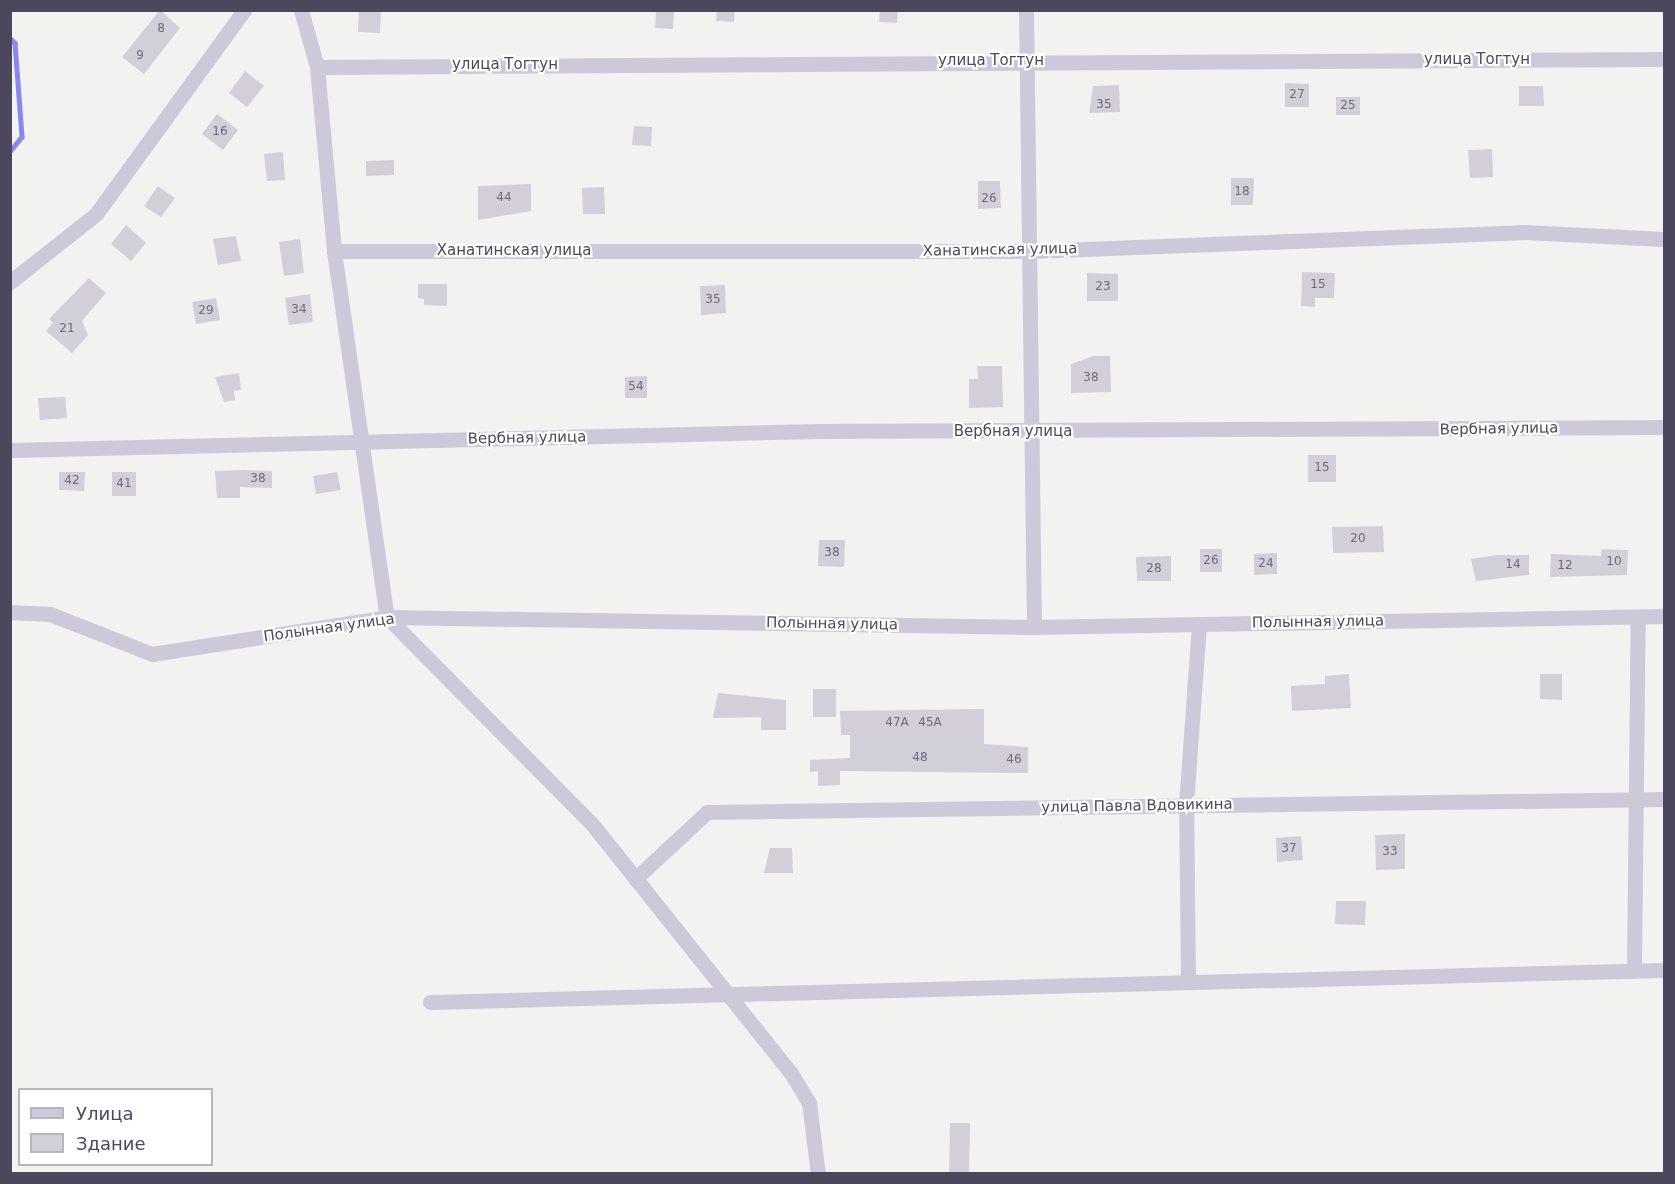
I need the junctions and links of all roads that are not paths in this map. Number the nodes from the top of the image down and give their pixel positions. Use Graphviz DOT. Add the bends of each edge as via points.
graph roads {
  1 [pos="244,10"];
  2 [pos="301,10"];
  3 [pos="1026,10"];
  4 [pos="1665,59"];
  5 [pos="1027,61"];
  6 [pos="317,67"];
  7 [pos="1665,238"];
  8 [pos="334,251"];
  9 [pos="1032,251"];
  10 [pos="10,282"];
  11 [pos="1665,427"];
  12 [pos="1032,433"];
  13 [pos="362,441"];
  14 [pos="10,450"];
  15 [pos="10,612"];
  16 [pos="1665,616"];
  17 [pos="387,617"];
  18 [pos="1638,617"];
  19 [pos="1199,624"];
  20 [pos="1034,627"];
  21 [pos="1636,799"];
  22 [pos="1665,799"];
  23 [pos="1186,806"];
  24 [pos="635,879"];
  25 [pos="1665,970"];
  26 [pos="1634,971"];
  27 [pos="1188,982"];
  28 [pos="724,994"];
  29 [pos="430,1002"];
  30 [pos="818,1173"];
  1 -- 10 [label="street" via="96,214"];
  2 -- 6 [label="street"];
  3 -- 5 [label="street"];
  4 -- 5 [label="street, улица Тогтун"];
  5 -- 6 [label="street, улица Тогтун"];
  5 -- 9 [label="street"];
  6 -- 8 [label="street"];
  7 -- 9 [label="street, Ханатинская улица" via="1521,232"];
  8 -- 9 [label="street, Ханатинская улица"];
  8 -- 13 [label="street"];
  9 -- 12 [label="street"];
  11 -- 12 [label="street, Вербная улица"];
  12 -- 13 [label="street, Вербная улица" via="819,431"];
  12 -- 20 [label="street"];
  13 -- 14 [label="street, Вербная улица"];
  13 -- 17 [label="street"];
  15 -- 17 [label="street, Полынная улица" via="50,614 152,654"];
  16 -- 18 [label="street, Полынная улица"];
  17 -- 20 [label="street, Полынная улица"];
  17 -- 24 [label="street" via="592,825"];
  18 -- 19 [label="street, Полынная улица"];
  18 -- 21 [label="street"];
  19 -- 20 [label="street, Полынная улица"];
  19 -- 23 [label="street"];
  21 -- 22 [label="street, улица Павла Вдовикина"];
  21 -- 23 [label="street, улица Павла Вдовикина"];
  21 -- 26 [label="street"];
  23 -- 24 [label="street, улица Павла Вдовикина" via="707,812"];
  23 -- 27 [label="street"];
  24 -- 28 [label="street"];
  25 -- 26 [label="street"];
  26 -- 27 [label="street"];
  27 -- 28 [label="street"];
  28 -- 29 [label="street"];
  28 -- 30 [label="street" via="791,1072 809,1103"];
}
